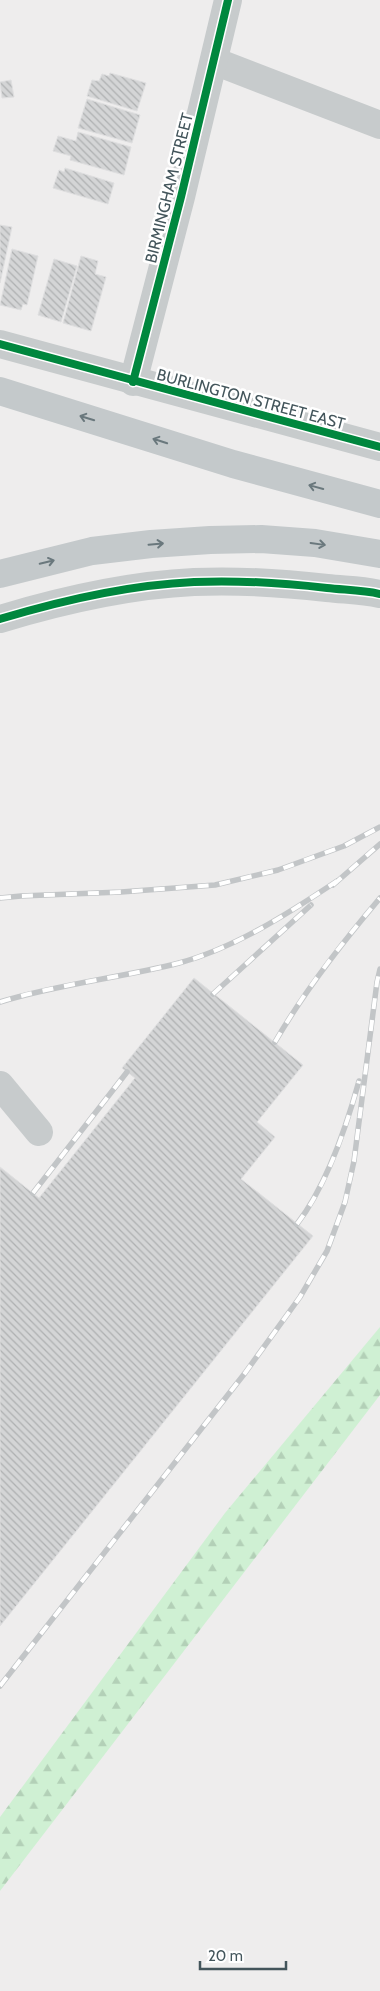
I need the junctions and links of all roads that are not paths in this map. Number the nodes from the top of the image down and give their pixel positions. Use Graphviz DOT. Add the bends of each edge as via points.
graph roads {
  1 [pos="228,0"];
  2 [pos="214,61"];
  3 [pos="380,125"];
  4 [pos="0,344"];
  5 [pos="133,382"];
  6 [pos="0,391"];
  7 [pos="380,447"];
  8 [pos="380,504"];
  9 [pos="380,554"];
  10 [pos="0,574"];
  11 [pos="380,594"];
  12 [pos="0,619"];
  13 [pos="0,1086"];
  14 [pos="39,1132"];
  1 -- 2 [label="street, BIRMINGHAM STREET"];
  2 -- 3 [label="street"];
  2 -- 5 [label="street, BIRMINGHAM STREET"];
  4 -- 5 [label="street, BURLINGTON STREET EAST"];
  5 -- 7 [label="street, BURLINGTON STREET EAST"];
  8 -- 6 [label="main road, one-way" via="233,464"];
  10 -- 9 [label="main road, one-way" via="92,551 181,542 261,539"];
  11 -- 12 [label="street" via="254,582 194,582 79,598"];
  13 -- 14 [label="street"];
}
